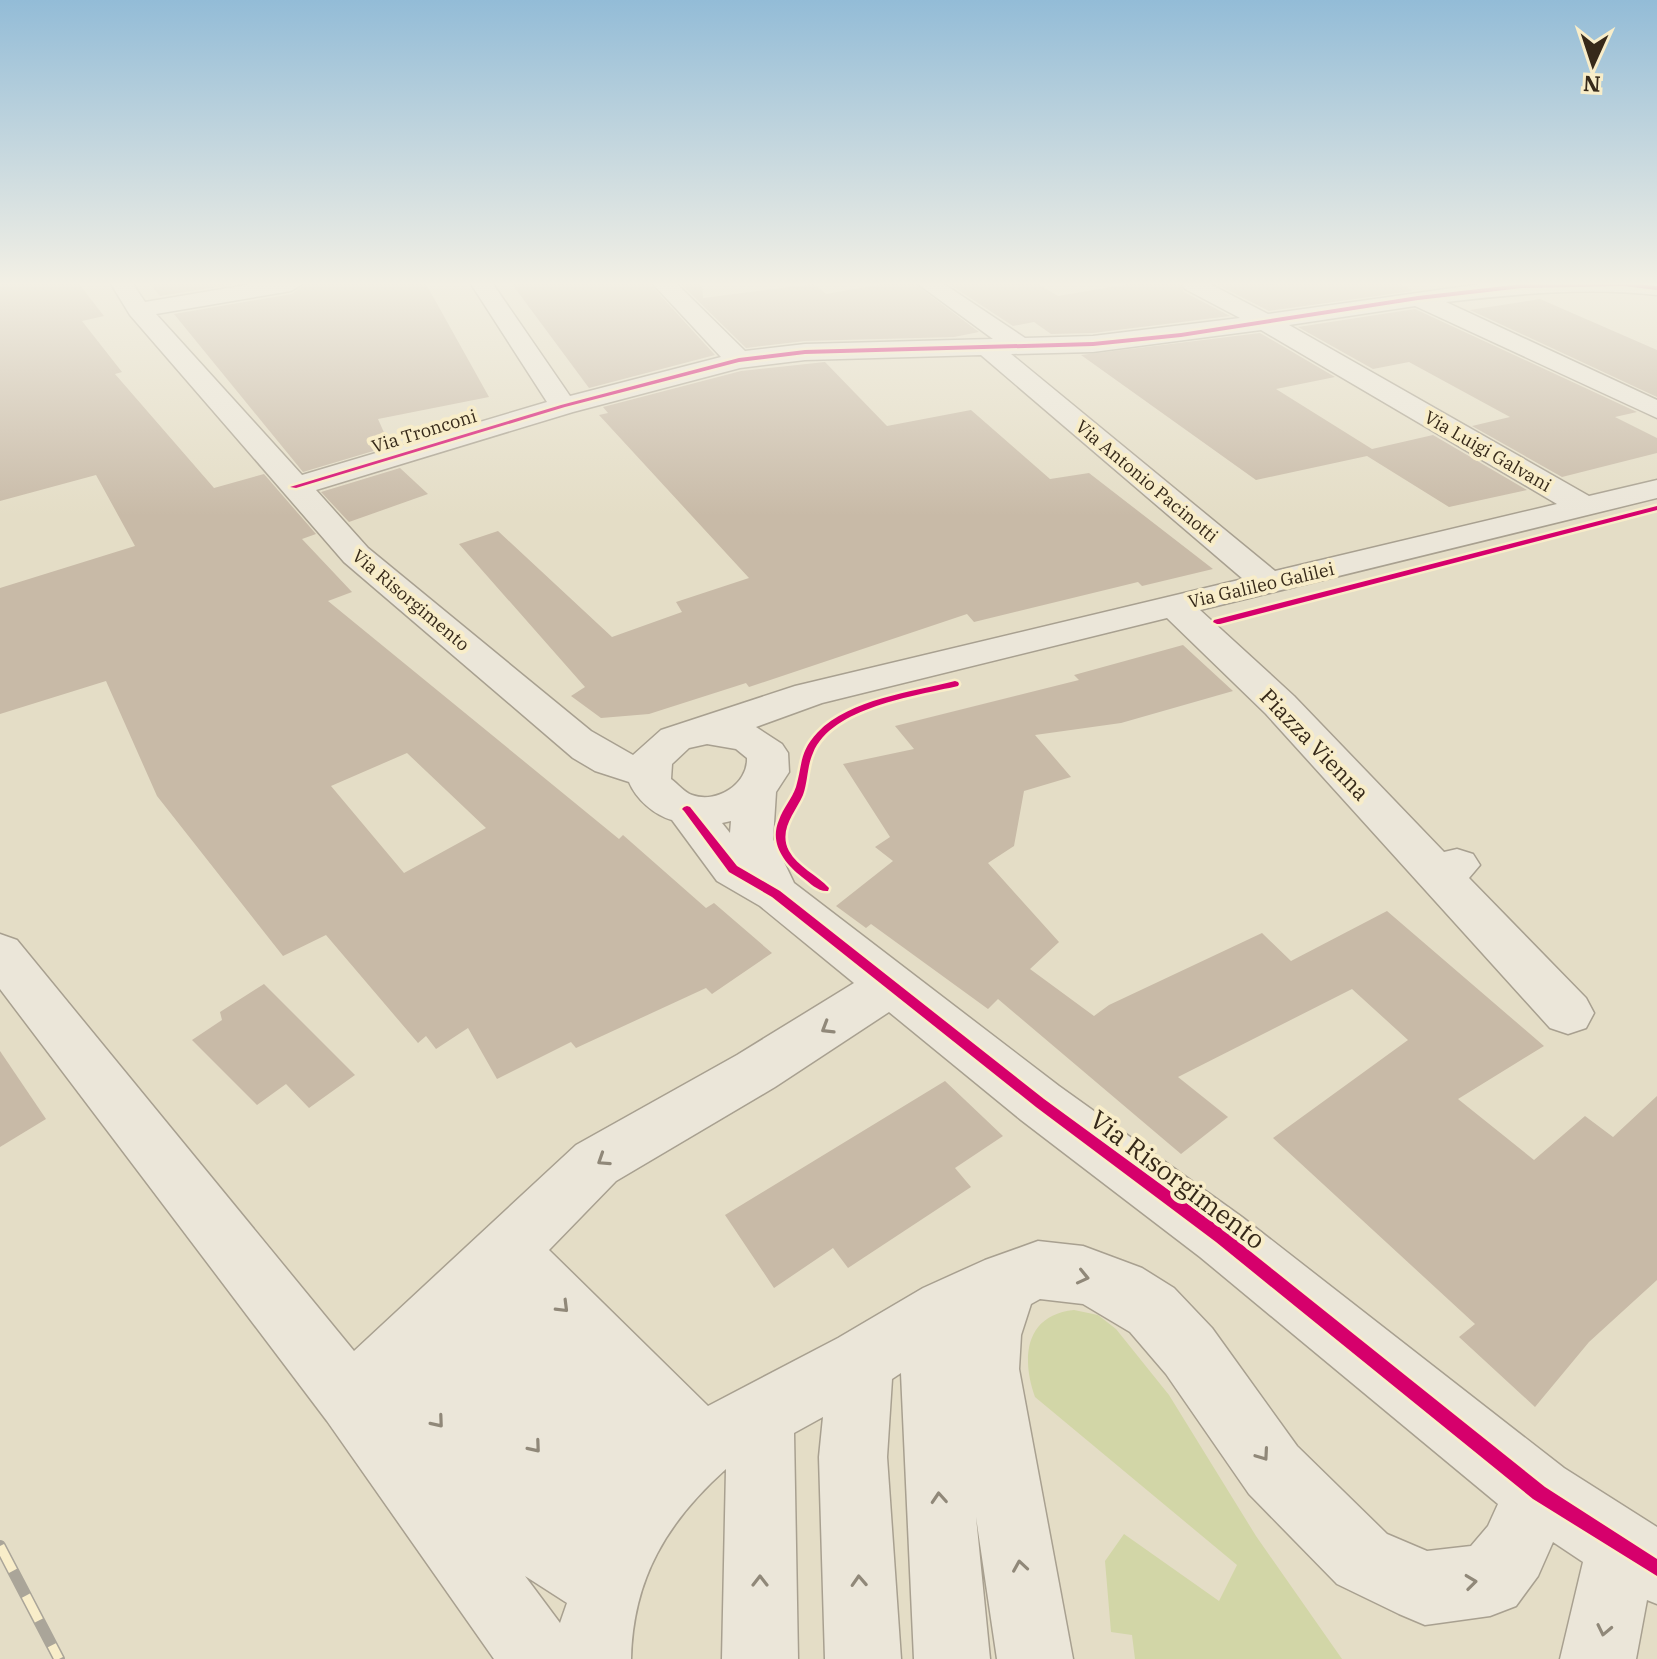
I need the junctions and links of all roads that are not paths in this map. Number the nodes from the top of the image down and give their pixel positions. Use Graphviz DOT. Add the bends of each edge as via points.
graph roads {
  1 [pos="186,361"];
  2 [pos="533,361"];
  3 [pos="734,361"];
  4 [pos="1004,361"];
  5 [pos="1333,361"];
  6 [pos="1553,361"];
  7 [pos="563,406"];
  8 [pos="1657,410"];
  9 [pos="294,487"];
  10 [pos="1657,489"];
  11 [pos="1585,507"];
  12 [pos="1269,583"];
  13 [pos="1173,605"];
  14 [pos="865,683"];
  15 [pos="558,721"];
  16 [pos="691,735"];
  17 [pos="648,773"];
  18 [pos="762,775"];
  19 [pos="687,809"];
  20 [pos="776,894"];
  21 [pos="0,953"];
  22 [pos="892,985"];
  23 [pos="1568,1013"];
  24 [pos="1007,1281"];
  25 [pos="945,1310"];
  26 [pos="429,1325"];
  27 [pos="861,1361"];
  28 [pos="1539,1493"];
  29 [pos="670,1494"];
  30 [pos="1639,1557"];
  31 [pos="540,1659"];
  32 [pos="593,1659"];
  33 [pos="760,1659"];
  34 [pos="863,1659"];
  35 [pos="952,1659"];
  36 [pos="1035,1659"];
  37 [pos="1598,1659"];
  1 -- 9 [label="street, Via Risorgimento"];
  2 -- 7 [label="street"];
  3 -- 7 [label="street, Via Tronconi"];
  4 -- 12 [label="street, Via Antonio Pacinotti"];
  5 -- 11 [label="street, Via Luigi Galvani"];
  6 -- 8 [label="street"];
  7 -- 9 [label="street, Via Tronconi"];
  9 -- 15 [label="street, Via Risorgimento" via="356,555"];
  10 -- 11 [label="street, Via Galileo Galilei"];
  11 -- 12 [label="street, Via Galileo Galilei"];
  12 -- 13 [label="street, Via Galileo Galilei"];
  13 -- 14 [label="street, Via Galileo Galilei"];
  13 -- 23 [label="street, Piazza Vienna" via="1447,868"];
  14 -- 16 [label="street, Via Galileo Galilei" via="782,702"];
  14 -- 18 [label="street, Via Galileo Galilei" via="807,717"];
  15 -- 16 [label="street, Via Risorgimento" via="616,739"];
  15 -- 17 [label="street, Via Risorgimento" via="589,752 620,768"];
  16 -- 17 [label="street" via="651,760"];
  16 -- 18 [label="street, Via Risorgimento" via="744,736"];
  17 -- 19 [label="street, Via Risorgimento" via="658,795"];
  18 -- 19 [label="street" via="725,808"];
  18 -- 20 [label="street, Via Risorgimento" via="751,839"];
  19 -- 20 [label="street, Via Risorgimento" via="733,869"];
  20 -- 22 [label="street, Via Risorgimento"];
  21 -- 26 [label="street"];
  22 -- 26 [label="street, one-way" via="596,1163"];
  22 -- 28 [label="street, Via Risorgimento" via="1221,1237"];
  24 -- 25 [label="street"];
  24 -- 28 [label="street, one-way" via="1038,1270 1083,1275 1120,1289 1152,1310 1189,1351 1273,1470 1362,1559 1425,1588 1490,1580 1513,1551"];
  36 -- 24 [label="street, one-way" via="987,1369 989,1335"];
  25 -- 27 [label="street"];
  35 -- 25 [label="street, one-way" via="934,1424 933,1371"];
  26 -- 29 [label="street, one-way"];
  26 -- 29 [label="street, one-way" via="541,1544 571,1567"];
  26 -- 31 [label="street"];
  27 -- 29 [label="street"];
  34 -- 27 [label="street, one-way" via="853,1457"];
  28 -- 30 [label="street, Via Risorgimento"];
  29 -- 32 [label="street" via="594,1634"];
  33 -- 29 [label="street, one-way"];
  30 -- 37 [label="street, one-way"];
}
